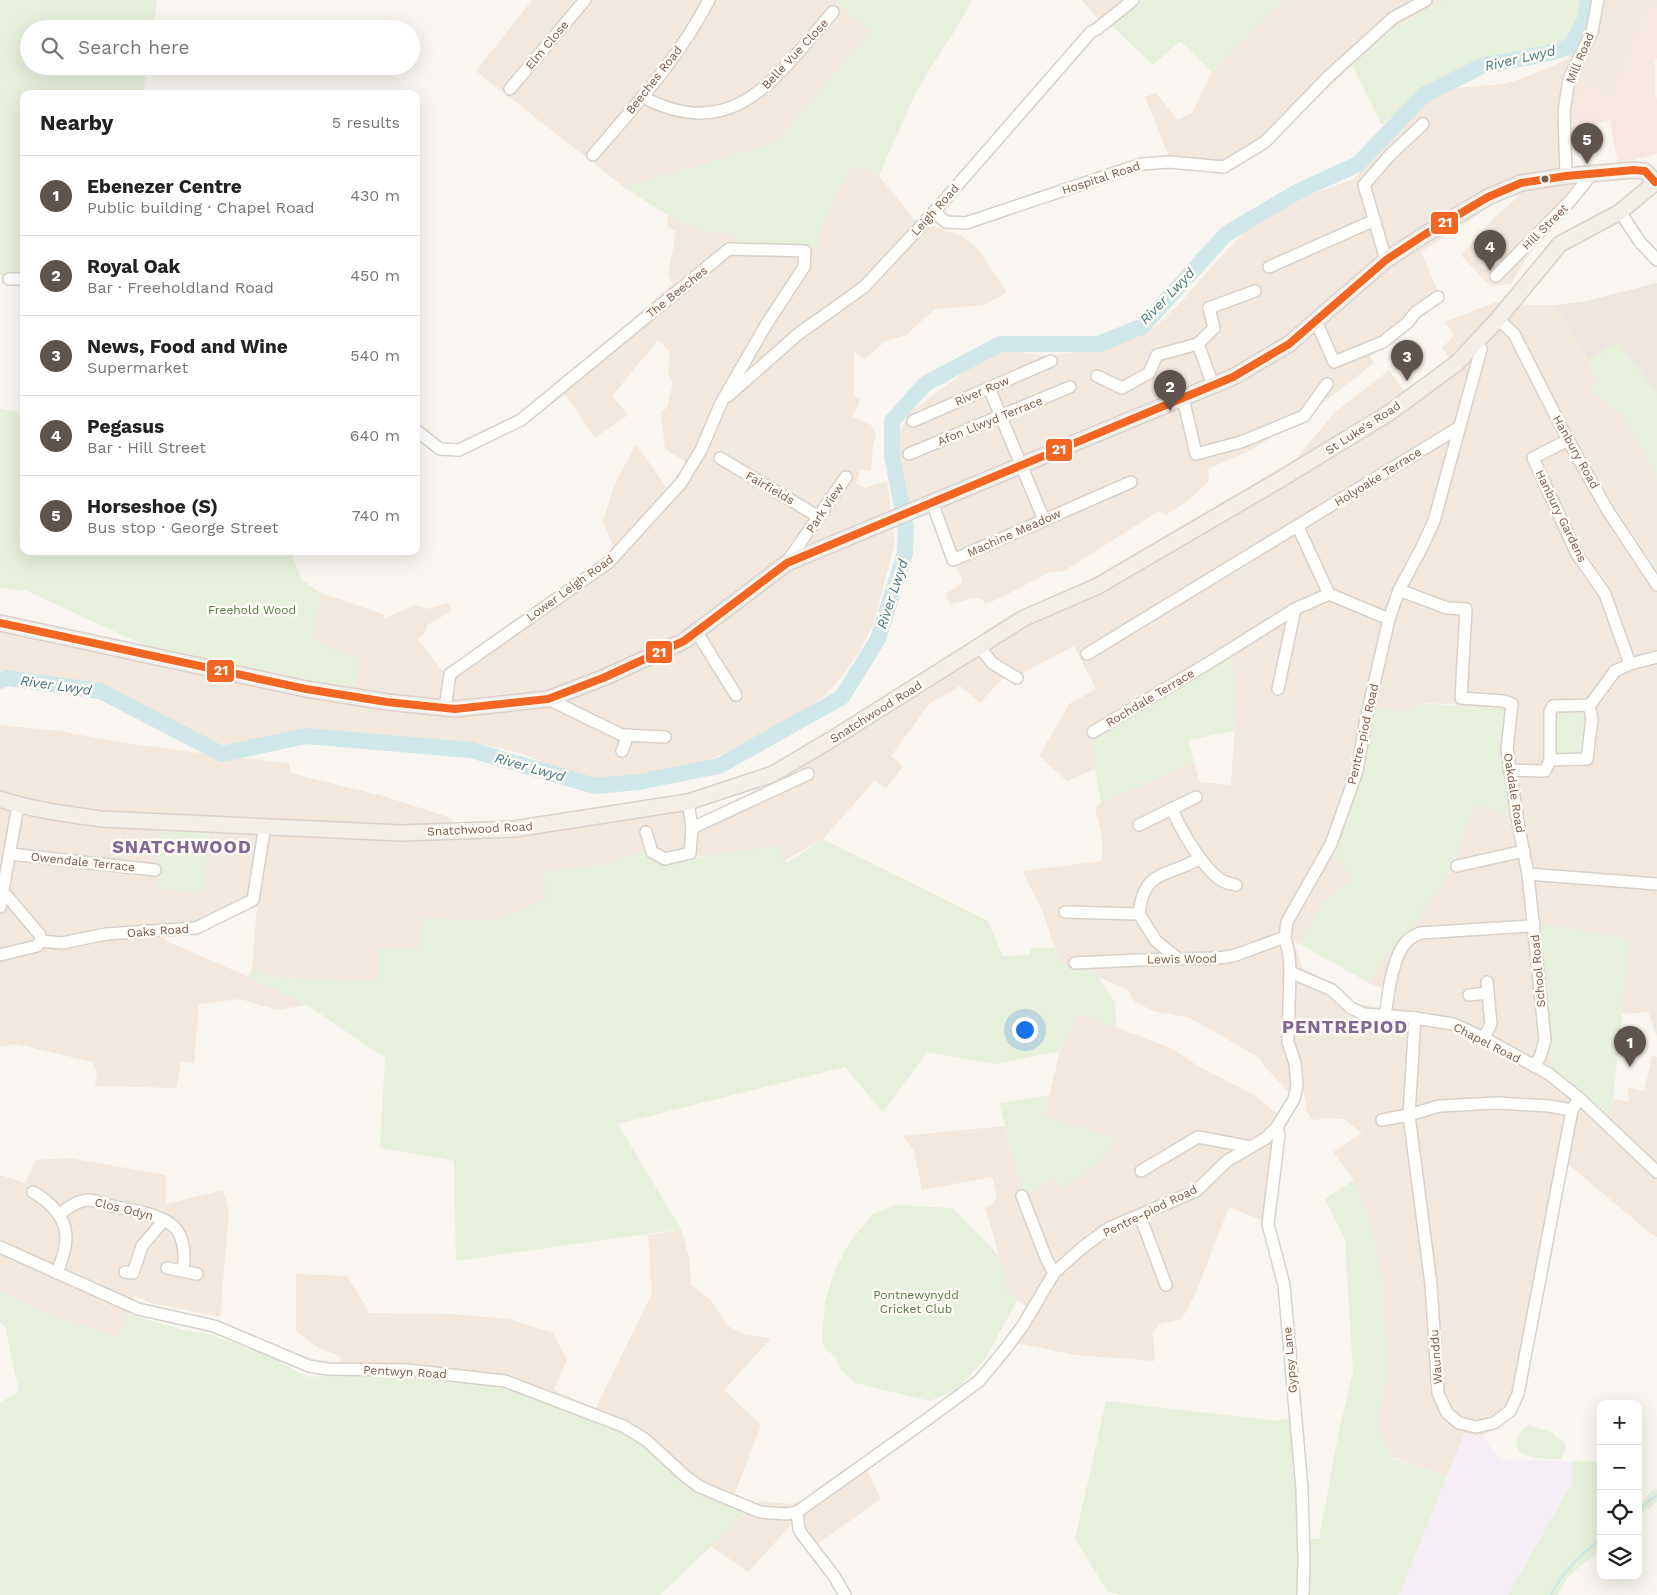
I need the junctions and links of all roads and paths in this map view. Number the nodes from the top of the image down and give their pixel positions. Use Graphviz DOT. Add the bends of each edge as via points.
graph roads {
  1 [pos="585,0"];
  2 [pos="709,0"];
  3 [pos="1133,0"];
  4 [pos="1426,0"];
  5 [pos="1598,0"];
  6 [pos="833,12"];
  7 [pos="510,89"];
  8 [pos="643,97"];
  9 [pos="1423,124"];
  10 [pos="593,154"];
  11 [pos="1591,174"];
  12 [pos="1566,176"];
  13 [pos="1656,181"];
  14 [pos="934,212"];
  15 [pos="1620,212"];
  16 [pos="1374,220"];
  17 [pos="1386,260"];
  18 [pos="1657,260"];
  19 [pos="1269,267"];
  20 [pos="1496,276"];
  21 [pos="20,279"];
  22 [pos="9,280"];
  23 [pos="1255,291"];
  24 [pos="1438,297"];
  25 [pos="1498,318"];
  26 [pos="1316,321"];
  27 [pos="1476,342"];
  28 [pos="1198,344"];
  29 [pos="1051,361"];
  30 [pos="1098,376"];
  31 [pos="1327,384"];
  32 [pos="1213,385"];
  33 [pos="1070,387"];
  34 [pos="989,388"];
  35 [pos="1183,398"];
  36 [pos="721,403"];
  37 [pos="1001,416"];
  38 [pos="913,421"];
  39 [pos="1458,428"];
  40 [pos="420,433"];
  41 [pos="1568,440"];
  42 [pos="909,454"];
  43 [pos="720,458"];
  44 [pos="1022,465"];
  45 [pos="846,477"];
  46 [pos="1131,482"];
  47 [pos="932,502"];
  48 [pos="819,517"];
  49 [pos="1044,520"];
  50 [pos="1298,527"];
  51 [pos="787,563"];
  52 [pos="1657,585"];
  53 [pos="1399,590"];
  54 [pos="1330,594"];
  55 [pos="1294,609"];
  56 [pos="1390,618"];
  57 [pos="0,623"];
  58 [pos="696,631"];
  59 [pos="979,646"];
  60 [pos="1087,654"];
  61 [pos="1657,657"];
  62 [pos="1630,664"];
  63 [pos="1017,678"];
  64 [pos="1278,689"];
  65 [pos="736,695"];
  66 [pos="548,698"];
  67 [pos="1589,705"];
  68 [pos="445,708"];
  69 [pos="1093,732"];
  70 [pos="628,735"];
  71 [pos="665,737"];
  72 [pos="622,751"];
  73 [pos="1550,760"];
  74 [pos="1509,770"];
  75 [pos="808,774"];
  76 [pos="1196,796"];
  77 [pos="0,799"];
  78 [pos="688,802"];
  79 [pos="18,805"];
  80 [pos="1172,808"];
  81 [pos="265,825"];
  82 [pos="1139,825"];
  83 [pos="692,828"];
  84 [pos="646,832"];
  85 [pos="1524,852"];
  86 [pos="10,854"];
  87 [pos="1200,858"];
  88 [pos="1458,866"];
  89 [pos="155,870"];
  90 [pos="1528,874"];
  91 [pos="1657,884"];
  92 [pos="1236,885"];
  93 [pos="2,896"];
  94 [pos="0,907"];
  95 [pos="1065,912"];
  96 [pos="1139,914"];
  97 [pos="1534,923"];
  98 [pos="1285,938"];
  99 [pos="41,941"];
  100 [pos="0,955"];
  101 [pos="1177,958"];
  102 [pos="1075,963"];
  103 [pos="1290,972"];
  104 [pos="1469,995"];
  105 [pos="1385,1016"];
  106 [pos="1415,1018"];
  107 [pos="1484,1038"];
  108 [pos="1534,1066"];
  109 [pos="1579,1098"];
  110 [pos="1572,1110"];
  111 [pos="1409,1115"];
  112 [pos="1382,1120"];
  113 [pos="1279,1124"];
  114 [pos="1251,1147"];
  115 [pos="1141,1171"];
  116 [pos="1657,1172"];
  117 [pos="33,1192"];
  118 [pos="1022,1196"];
  119 [pos="59,1215"];
  120 [pos="1140,1216"];
  121 [pos="164,1220"];
  122 [pos="0,1247"];
  123 [pos="167,1268"];
  124 [pos="183,1271"];
  125 [pos="57,1272"];
  126 [pos="125,1272"];
  127 [pos="1054,1273"];
  128 [pos="197,1274"];
  129 [pos="1166,1285"];
  130 [pos="797,1512"];
  131 [pos="845,1595"];
  132 [pos="1303,1595"];
  1 -- 7 [label="street, Elm Close"];
  2 -- 8 [label="street, Beeches Road" via="686,39"];
  3 -- 14 [label="street, Leigh Road" via="1091,32"];
  4 -- 14 [label="street, Hospital Road" via="1393,18 1328,77 1265,142 1224,167 1169,162 1142,164 966,223 946,222"];
  5 -- 12 [label="street, Mill Road" via="1592,32 1569,79 1564,111"];
  6 -- 8 [label="street, Belle Vue Close" via="766,87 731,108 710,113 688,113 671,110"];
  8 -- 10 [label="street, Beeches Road"];
  9 -- 16 [label="street" via="1364,185"];
  11 -- 12 [label="main road"];
  11 -- 13 [label="main road" via="1634,170 1645,172"];
  11 -- 20 [label="street, Hill Street" via="1570,201"];
  12 -- 17 [label="main road" via="1521,183 1488,197"];
  13 -- 15 [label="main road, St Luke's Road"];
  14 -- 36 [label="street, Leigh Road" via="864,287 797,335"];
  15 -- 18 [label="street"];
  15 -- 25 [label="main road, St Luke's Road" via="1560,244"];
  16 -- 17 [label="street"];
  16 -- 19 [label="street"];
  17 -- 26 [label="main road"];
  21 -- 22 [label="street"];
  23 -- 28 [label="street" via="1209,308 1214,328"];
  24 -- 26 [label="street" via="1383,342 1334,362"];
  25 -- 27 [label="main road, St Luke's Road"];
  25 -- 41 [label="street, Hanbury Road" via="1514,334"];
  26 -- 32 [label="main road" via="1289,344"];
  27 -- 39 [label="street, Pentre-piod Road" via="1481,349"];
  27 -- 59 [label="main road, St Luke's Road" via="1457,363 1389,413 1281,480 1098,586 1024,618"];
  28 -- 30 [label="street" via="1156,355 1149,373 1122,388"];
  28 -- 32 [label="street"];
  29 -- 34 [label="street, River Row"];
  31 -- 35 [label="street" via="1304,416 1241,442 1196,454"];
  32 -- 35 [label="main road"];
  33 -- 37 [label="street, Afon Llwyd Terrace"];
  34 -- 37 [label="street"];
  34 -- 38 [label="street, River Row"];
  35 -- 44 [label="main road"];
  36 -- 40 [label="street, The Beeches" via="804,267 805,251 729,249 521,420 459,450 440,449"];
  36 -- 68 [label="street, Lower Leigh Road" via="701,450 675,490 609,562 450,674"];
  37 -- 42 [label="street, Afon Llwyd Terrace"];
  37 -- 44 [label="street"];
  39 -- 50 [label="street, Holyoake Terrace"];
  39 -- 53 [label="street, Pentre-piod Road" via="1434,520"];
  41 -- 52 [label="street, Hanbury Road" via="1608,511"];
  41 -- 62 [label="street, Hanbury Gardens" via="1534,458 1577,554 1605,594"];
  43 -- 48 [label="street, Fairfields"];
  44 -- 47 [label="main road"];
  44 -- 49 [label="street"];
  45 -- 48 [label="street, Park View"];
  46 -- 49 [label="street, Machine Meadow"];
  47 -- 49 [label="street, Machine Meadow" via="953,560"];
  47 -- 51 [label="main road"];
  48 -- 51 [label="street, Park View"];
  50 -- 54 [label="street"];
  50 -- 60 [label="street, Holyoake Terrace"];
  51 -- 58 [label="main road"];
  53 -- 56 [label="street, Pentre-piod Road"];
  53 -- 74 [label="street, Oakdale Road" via="1446,608 1466,609 1461,698 1512,704 1507,749"];
  54 -- 55 [label="street, Rochdale Terrace"];
  54 -- 56 [label="street"];
  55 -- 64 [label="street"];
  55 -- 69 [label="street, Rochdale Terrace"];
  56 -- 98 [label="street, Pentre-piod Road" via="1357,771 1331,844 1287,922"];
  57 -- 68 [label="main road" via="306,689"];
  58 -- 65 [label="street"];
  58 -- 66 [label="main road" via="684,641 603,678"];
  59 -- 63 [label="street" via="992,663"];
  59 -- 78 [label="main road, Snatchwood Road" via="773,774"];
  61 -- 62 [label="street"];
  62 -- 67 [label="street" via="1615,671"];
  66 -- 68 [label="main road"];
  66 -- 70 [label="street"];
  67 -- 73 [label="street" via="1554,706 1550,712"];
  67 -- 73 [label="street" via="1592,719 1587,759"];
  70 -- 71 [label="street"];
  70 -- 72 [label="street"];
  73 -- 74 [label="street" via="1545,771"];
  74 -- 85 [label="street, Oakdale Road"];
  75 -- 83 [label="street"];
  76 -- 80 [label="street"];
  77 -- 79 [label="main road, Snatchwood Road"];
  78 -- 81 [label="main road, Snatchwood Road" via="514,829 401,833"];
  78 -- 83 [label="street"];
  79 -- 81 [label="main road, Snatchwood Road" via="101,819"];
  79 -- 86 [label="street"];
  80 -- 82 [label="street"];
  80 -- 87 [label="street" via="1177,823"];
  81 -- 99 [label="street, Oaks Road" via="253,900 196,928 106,934 62,943"];
  83 -- 84 [label="street" via="690,853 665,859 652,852"];
  85 -- 88 [label="street"];
  85 -- 90 [label="street, Oakdale Road"];
  86 -- 89 [label="street, Owendale Terrace"];
  86 -- 93 [label="street"];
  87 -- 92 [label="street" via="1222,881"];
  87 -- 96 [label="street" via="1153,879 1145,889"];
  90 -- 91 [label="street"];
  90 -- 97 [label="street, School Road"];
  93 -- 94 [label="street"];
  93 -- 99 [label="street" via="6,896 23,915 40,935"];
  95 -- 96 [label="street"];
  96 -- 101 [label="street" via="1156,941"];
  97 -- 105 [label="street" via="1529,926 1420,933 1406,941 1392,973"];
  97 -- 108 [label="street, School Road" via="1544,1040"];
  98 -- 101 [label="street, Lewis Wood" via="1233,956"];
  98 -- 103 [label="street, Pentre-piod Road"];
  99 -- 100 [label="street" via="37,946"];
  101 -- 102 [label="street, Lewis Wood"];
  103 -- 105 [label="street, Chapel Road" via="1332,990 1351,1008 1364,1014"];
  103 -- 113 [label="street, Pentre-piod Road" via="1288,1042 1295,1063 1297,1086 1294,1099"];
  104 -- 107 [label="street" via="1488,988 1491,1024"];
  105 -- 106 [label="street, Chapel Road"];
  106 -- 107 [label="street, Chapel Road" via="1453,1024"];
  106 -- 111 [label="street, Waunddu"];
  107 -- 108 [label="street, Chapel Road"];
  108 -- 109 [label="street, Chapel Road"];
  109 -- 110 [label="street, Waunddu"];
  109 -- 116 [label="street, Chapel Road"];
  110 -- 111 [label="street" via="1497,1103 1439,1106"];
  110 -- 111 [label="street, Waunddu" via="1518,1394 1510,1411 1494,1423 1476,1427 1459,1423 1446,1413 1438,1393 1431,1284"];
  111 -- 112 [label="street"];
  113 -- 114 [label="street, Pentre-piod Road" via="1266,1138"];
  113 -- 132 [label="street, Gypsy Lane" via="1268,1224 1285,1294 1302,1489"];
  114 -- 115 [label="street" via="1198,1137"];
  114 -- 120 [label="street, Pentre-piod Road" via="1227,1161 1196,1191"];
  117 -- 119 [label="street" via="45,1199"];
  118 -- 127 [label="street"];
  119 -- 121 [label="street, Clos Odyn" via="76,1203 88,1200"];
  119 -- 125 [label="street" via="66,1238"];
  120 -- 127 [label="street, Pentre-piod Road" via="1109,1228"];
  120 -- 129 [label="street"];
  121 -- 124 [label="street, Clos Odyn" via="181,1239 185,1255"];
  121 -- 126 [label="street, Clos Odyn" via="142,1246 133,1273"];
  122 -- 125 [label="street, Pentwyn Road"];
  123 -- 124 [label="street"];
  124 -- 128 [label="street"];
  125 -- 130 [label="street, Pentwyn Road" via="138,1309 214,1326 308,1366 407,1370 505,1381 623,1426 646,1440 700,1487 760,1512"];
  127 -- 130 [label="street, Pentre-piod Road" via="1022,1327 978,1381"];
  130 -- 131 [label="street" via="801,1533"];
}
